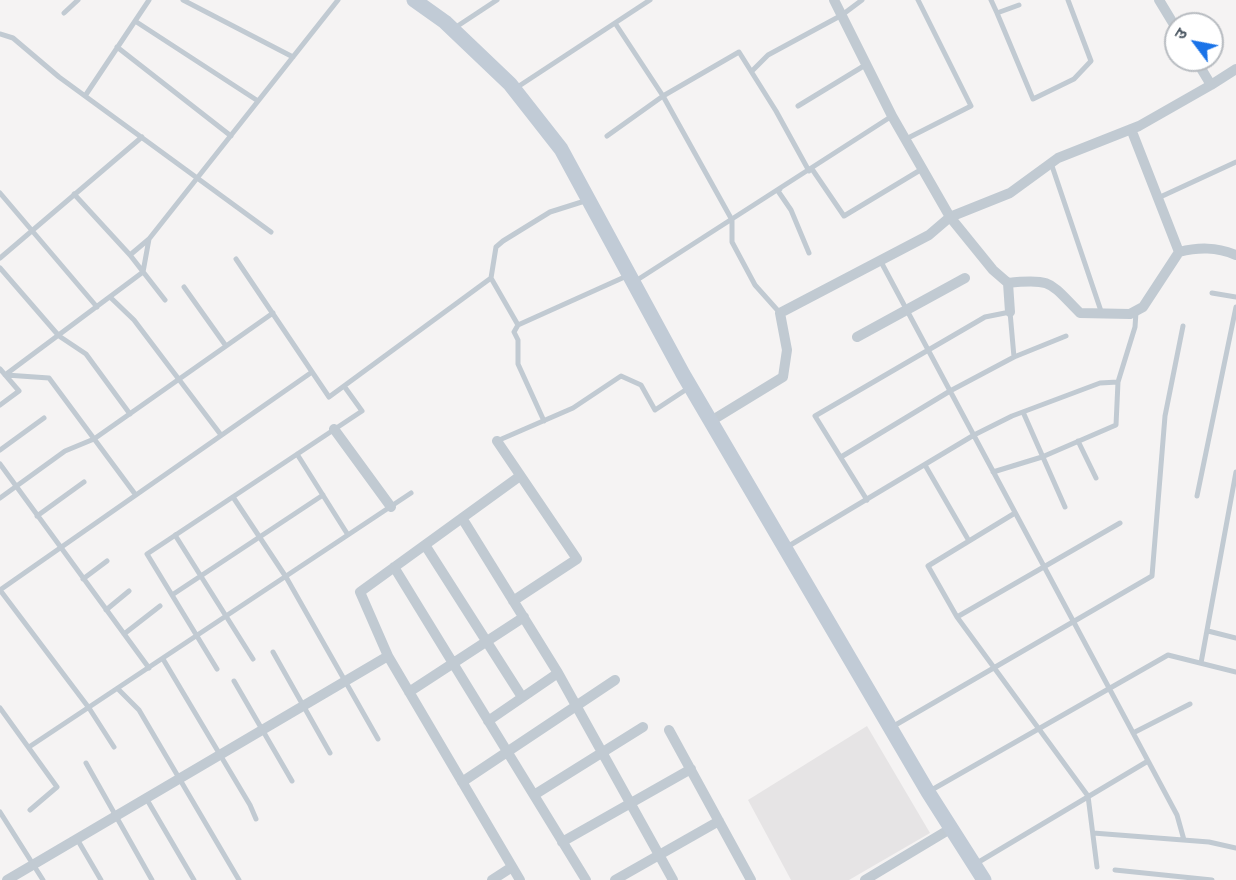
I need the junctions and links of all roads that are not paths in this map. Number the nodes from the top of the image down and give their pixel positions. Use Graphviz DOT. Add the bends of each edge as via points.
graph roads {
  1 [pos="78,0"];
  2 [pos="149,0"];
  3 [pos="183,0"];
  4 [pos="338,0"];
  5 [pos="497,0"];
  6 [pos="637,0"];
  7 [pos="650,0"];
  8 [pos="834,0"];
  9 [pos="862,0"];
  10 [pos="918,0"];
  11 [pos="991,0"];
  12 [pos="1068,0"];
  13 [pos="424,2"];
  14 [pos="1019,5"];
  15 [pos="641,6"];
  16 [pos="64,13"];
  17 [pos="997,14"];
  18 [pos="842,15"];
  19 [pos="135,21"];
  20 [pos="615,23"];
  21 [pos="452,29"];
  22 [pos="0,34"];
  23 [pos="117,47"];
  24 [pos="293,57"];
  25 [pos="867,64"];
  26 [pos="1236,69"];
  27 [pos="752,71"];
  28 [pos="1203,72"];
  29 [pos="1211,85"];
  30 [pos="514,89"];
  31 [pos="85,96"];
  32 [pos="663,96"];
  33 [pos="258,101"];
  34 [pos="798,106"];
  35 [pos="892,116"];
  36 [pos="1131,129"];
  37 [pos="231,136"];
  38 [pos="607,136"];
  39 [pos="142,137"];
  40 [pos="906,139"];
  41 [pos="1236,162"];
  42 [pos="1051,163"];
  43 [pos="922,169"];
  44 [pos="811,170"];
  45 [pos="198,177"];
  46 [pos="782,188"];
  47 [pos="0,193"];
  48 [pos="74,194"];
  49 [pos="1158,198"];
  50 [pos="589,200"];
  51 [pos="950,217"];
  52 [pos="732,220"];
  53 [pos="32,230"];
  54 [pos="271,232"];
  55 [pos="149,239"];
  56 [pos="1179,252"];
  57 [pos="809,253"];
  58 [pos="130,255"];
  59 [pos="1236,255"];
  60 [pos="0,258"];
  61 [pos="236,259"];
  62 [pos="880,260"];
  63 [pos="0,268"];
  64 [pos="143,272"];
  65 [pos="491,278"];
  66 [pos="632,278"];
  67 [pos="965,278"];
  68 [pos="1008,283"];
  69 [pos="184,287"];
  70 [pos="1212,293"];
  71 [pos="110,297"];
  72 [pos="1236,297"];
  73 [pos="165,300"];
  74 [pos="97,307"];
  75 [pos="1236,307"];
  76 [pos="907,309"];
  77 [pos="1137,311"];
  78 [pos="1010,312"];
  79 [pos="273,313"];
  80 [pos="780,313"];
  81 [pos="1102,314"];
  82 [pos="518,325"];
  83 [pos="1183,326"];
  84 [pos="59,336"];
  85 [pos="1066,336"];
  86 [pos="856,337"];
  87 [pos="226,346"];
  88 [pos="928,350"];
  89 [pos="1014,357"];
  90 [pos="0,369"];
  91 [pos="312,372"];
  92 [pos="5,375"];
  93 [pos="179,380"];
  94 [pos="1118,382"];
  95 [pos="344,386"];
  96 [pos="691,387"];
  97 [pos="950,391"];
  98 [pos="0,405"];
  99 [pos="1023,412"];
  100 [pos="130,414"];
  101 [pos="44,418"];
  102 [pos="711,420"];
  103 [pos="544,421"];
  104 [pos="334,429"];
  105 [pos="221,435"];
  106 [pos="974,435"];
  107 [pos="94,439"];
  108 [pos="497,441"];
  109 [pos="1078,441"];
  110 [pos="0,450"];
  111 [pos="297,454"];
  112 [pos="841,457"];
  113 [pos="1042,457"];
  114 [pos="0,464"];
  115 [pos="925,465"];
  116 [pos="993,471"];
  117 [pos="1236,472"];
  118 [pos="520,476"];
  119 [pos="1096,478"];
  120 [pos="84,482"];
  121 [pos="16,487"];
  122 [pos="411,493"];
  123 [pos="135,494"];
  124 [pos="323,495"];
  125 [pos="233,496"];
  126 [pos="1197,496"];
  127 [pos="0,498"];
  128 [pos="867,500"];
  129 [pos="391,507"];
  130 [pos="1065,507"];
  131 [pos="1016,513"];
  132 [pos="37,516"];
  133 [pos="462,518"];
  134 [pos="1120,524"];
  135 [pos="175,535"];
  136 [pos="348,535"];
  137 [pos="260,538"];
  138 [pos="969,541"];
  139 [pos="425,544"];
  140 [pos="59,547"];
  141 [pos="786,548"];
  142 [pos="107,561"];
  143 [pos="394,567"];
  144 [pos="1044,567"];
  145 [pos="201,576"];
  146 [pos="286,577"];
  147 [pos="83,579"];
  148 [pos="0,590"];
  149 [pos="129,591"];
  150 [pos="172,595"];
  151 [pos="513,601"];
  152 [pos="160,606"];
  153 [pos="106,610"];
  154 [pos="226,617"];
  155 [pos="524,617"];
  156 [pos="957,617"];
  157 [pos="1073,622"];
  158 [pos="1208,631"];
  159 [pos="124,634"];
  160 [pos="197,636"];
  161 [pos="1236,638"];
  162 [pos="486,641"];
  163 [pos="273,652"];
  164 [pos="388,656"];
  165 [pos="164,658"];
  166 [pos="253,659"];
  167 [pos="453,663"];
  168 [pos="1201,663"];
  169 [pos="149,668"];
  170 [pos="994,668"];
  171 [pos="217,669"];
  172 [pos="1236,672"];
  173 [pos="558,673"];
  174 [pos="615,680"];
  175 [pos="234,681"];
  176 [pos="344,682"];
  177 [pos="1108,687"];
  178 [pos="118,689"];
  179 [pos="409,692"];
  180 [pos="522,697"];
  181 [pos="1190,704"];
  182 [pos="576,706"];
  183 [pos="302,707"];
  184 [pos="0,708"];
  185 [pos="88,708"];
  186 [pos="488,721"];
  187 [pos="643,727"];
  188 [pos="891,728"];
  189 [pos="1038,728"];
  190 [pos="262,730"];
  191 [pos="669,730"];
  192 [pos="1133,732"];
  193 [pos="378,739"];
  194 [pos="29,747"];
  195 [pos="114,747"];
  196 [pos="507,752"];
  197 [pos="602,752"];
  198 [pos="330,753"];
  199 [pos="221,754"];
  200 [pos="1148,761"];
  201 [pos="86,763"];
  202 [pos="690,770"];
  203 [pos="179,779"];
  204 [pos="292,781"];
  205 [pos="462,782"];
  206 [pos="928,792"];
  207 [pos="534,795"];
  208 [pos="1088,796"];
  209 [pos="146,798"];
  210 [pos="630,803"];
  211 [pos="30,810"];
  212 [pos="0,812"];
  213 [pos="116,816"];
  214 [pos="256,819"];
  215 [pos="719,821"];
  216 [pos="950,829"];
  217 [pos="1093,833"];
  218 [pos="77,839"];
  219 [pos="1184,840"];
  220 [pos="562,842"];
  221 [pos="1236,849"];
  222 [pos="659,855"];
  223 [pos="34,864"];
  224 [pos="974,865"];
  225 [pos="513,867"];
  226 [pos="1097,867"];
  227 [pos="1115,870"];
  228 [pos="7,880"];
  229 [pos="44,880"];
  230 [pos="101,880"];
  231 [pos="152,880"];
  232 [pos="194,880"];
  233 [pos="239,880"];
  234 [pos="492,880"];
  235 [pos="520,880"];
  236 [pos="586,880"];
  237 [pos="615,880"];
  238 [pos="673,880"];
  239 [pos="752,880"];
  240 [pos="865,880"];
  241 [pos="984,880"];
  242 [pos="1212,880"];
  1 -- 16 [label="lane"];
  2 -- 19 [label="lane"];
  3 -- 24 [label="lane"];
  4 -- 24 [label="lane"];
  5 -- 21 [label="lane"];
  6 -- 15 [label="lane"];
  7 -- 15 [label="lane"];
  8 -- 18 [label="street"];
  9 -- 18 [label="lane"];
  10 -- 40 [label="lane" via="971,106"];
  11 -- 17 [label="lane"];
  12 -- 17 [label="lane" via="1091,61 1074,79 1033,99"];
  13 -- 21 [label="street"];
  14 -- 17 [label="lane"];
  15 -- 20 [label="lane"];
  18 -- 25 [label="street"];
  18 -- 27 [label="lane" via="768,54"];
  19 -- 23 [label="lane"];
  19 -- 33 [label="lane"];
  20 -- 30 [label="lane"];
  20 -- 32 [label="lane"];
  21 -- 30 [label="street"];
  22 -- 31 [label="lane" via="13,38"];
  23 -- 31 [label="lane"];
  23 -- 37 [label="lane"];
  24 -- 33 [label="lane"];
  25 -- 34 [label="lane"];
  25 -- 35 [label="street"];
  26 -- 29 [label="street"];
  27 -- 32 [label="lane" via="740,52"];
  27 -- 44 [label="lane"];
  28 -- 29 [label="street"];
  29 -- 36 [label="street"];
  30 -- 50 [label="street" via="561,149"];
  31 -- 39 [label="lane"];
  32 -- 38 [label="lane"];
  32 -- 52 [label="lane"];
  33 -- 37 [label="lane"];
  35 -- 40 [label="street"];
  35 -- 44 [label="lane"];
  36 -- 42 [label="street"];
  36 -- 49 [label="street"];
  37 -- 45 [label="lane"];
  39 -- 45 [label="lane"];
  39 -- 48 [label="lane"];
  40 -- 43 [label="street"];
  41 -- 49 [label="lane"];
  42 -- 51 [label="street" via="1010,193"];
  42 -- 81 [label="lane"];
  43 -- 44 [label="lane" via="844,216"];
  43 -- 51 [label="street"];
  44 -- 46 [label="lane"];
  45 -- 54 [label="lane"];
  45 -- 55 [label="lane"];
  46 -- 52 [label="lane"];
  46 -- 57 [label="lane" via="778,191 791,210"];
  47 -- 53 [label="lane"];
  48 -- 53 [label="lane"];
  48 -- 58 [label="lane"];
  49 -- 56 [label="street"];
  50 -- 65 [label="lane" via="550,212 503,241 496,248"];
  50 -- 66 [label="street"];
  51 -- 62 [label="street" via="929,235"];
  51 -- 68 [label="street"];
  52 -- 66 [label="lane"];
  52 -- 80 [label="lane" via="732,242 755,285"];
  53 -- 60 [label="lane"];
  53 -- 74 [label="lane"];
  55 -- 58 [label="lane"];
  55 -- 64 [label="lane"];
  56 -- 59 [label="street" via="1199,247"];
  56 -- 77 [label="street"];
  58 -- 64 [label="lane"];
  61 -- 79 [label="lane"];
  62 -- 76 [label="lane"];
  62 -- 80 [label="street"];
  63 -- 84 [label="lane"];
  64 -- 71 [label="lane"];
  64 -- 73 [label="lane"];
  65 -- 82 [label="lane"];
  65 -- 95 [label="lane"];
  66 -- 82 [label="lane"];
  66 -- 96 [label="street"];
  67 -- 76 [label="street"];
  68 -- 78 [label="street"];
  68 -- 81 [label="street" via="1035,280 1051,284 1080,314"];
  69 -- 87 [label="lane"];
  70 -- 72 [label="lane"];
  71 -- 74 [label="lane"];
  71 -- 93 [label="lane" via="134,320"];
  74 -- 84 [label="lane"];
  75 -- 126 [label="lane"];
  76 -- 86 [label="street"];
  76 -- 88 [label="lane"];
  77 -- 81 [label="street"];
  77 -- 94 [label="lane"];
  78 -- 88 [label="lane" via="985,317"];
  78 -- 89 [label="lane"];
  79 -- 87 [label="lane"];
  79 -- 91 [label="lane"];
  80 -- 102 [label="street" via="787,350 783,377"];
  82 -- 103 [label="lane" via="514,332 518,364"];
  83 -- 157 [label="lane" via="1165,416 1152,576"];
  84 -- 92 [label="lane"];
  84 -- 100 [label="lane" via="86,354"];
  85 -- 89 [label="lane"];
  87 -- 93 [label="lane"];
  88 -- 97 [label="lane"];
  88 -- 112 [label="lane" via="815,416"];
  89 -- 97 [label="lane"];
  90 -- 92 [label="lane"];
  91 -- 95 [label="lane" via="329,397"];
  91 -- 105 [label="lane"];
  92 -- 98 [label="lane" via="19,391"];
  92 -- 107 [label="lane" via="49,378"];
  93 -- 100 [label="lane"];
  93 -- 105 [label="lane"];
  94 -- 99 [label="lane" via="1100,382"];
  94 -- 109 [label="lane" via="1116,425"];
  95 -- 104 [label="lane" via="362,411"];
  96 -- 102 [label="street"];
  96 -- 103 [label="lane" via="655,410 641,385 621,376 573,408"];
  97 -- 106 [label="lane"];
  97 -- 112 [label="lane"];
  99 -- 106 [label="lane"];
  99 -- 113 [label="lane"];
  100 -- 107 [label="lane"];
  101 -- 110 [label="lane"];
  102 -- 141 [label="street"];
  103 -- 108 [label="lane"];
  104 -- 111 [label="lane"];
  104 -- 129 [label="street"];
  105 -- 123 [label="lane"];
  106 -- 115 [label="lane"];
  106 -- 116 [label="lane"];
  107 -- 121 [label="lane" via="65,451"];
  107 -- 123 [label="lane"];
  108 -- 118 [label="street"];
  109 -- 113 [label="lane"];
  109 -- 119 [label="lane"];
  111 -- 124 [label="lane"];
  111 -- 125 [label="lane"];
  112 -- 128 [label="lane"];
  113 -- 116 [label="lane"];
  113 -- 130 [label="lane"];
  114 -- 121 [label="lane"];
  115 -- 128 [label="lane"];
  115 -- 138 [label="lane"];
  116 -- 131 [label="lane"];
  117 -- 158 [label="lane"];
  118 -- 133 [label="street"];
  118 -- 151 [label="street" via="577,559"];
  120 -- 132 [label="lane"];
  121 -- 127 [label="lane"];
  121 -- 132 [label="lane"];
  122 -- 129 [label="lane"];
  123 -- 140 [label="lane"];
  124 -- 136 [label="lane"];
  124 -- 137 [label="lane"];
  125 -- 135 [label="lane"];
  125 -- 137 [label="lane"];
  128 -- 141 [label="lane"];
  129 -- 136 [label="lane"];
  131 -- 138 [label="lane"];
  131 -- 144 [label="lane"];
  132 -- 140 [label="lane"];
  133 -- 139 [label="street"];
  133 -- 151 [label="street"];
  134 -- 144 [label="lane"];
  135 -- 145 [label="lane"];
  135 -- 150 [label="lane" via="147,554"];
  136 -- 146 [label="lane"];
  137 -- 145 [label="lane"];
  137 -- 146 [label="lane"];
  138 -- 156 [label="lane" via="928,566"];
  139 -- 143 [label="street"];
  139 -- 162 [label="street"];
  140 -- 147 [label="lane"];
  140 -- 148 [label="lane"];
  141 -- 188 [label="street"];
  142 -- 147 [label="lane"];
  143 -- 164 [label="street" via="360,592"];
  143 -- 167 [label="street"];
  144 -- 156 [label="lane"];
  144 -- 157 [label="lane"];
  145 -- 150 [label="lane"];
  145 -- 154 [label="lane"];
  146 -- 154 [label="lane"];
  146 -- 176 [label="lane"];
  147 -- 153 [label="lane"];
  148 -- 185 [label="lane"];
  149 -- 153 [label="lane"];
  150 -- 160 [label="lane"];
  151 -- 155 [label="street"];
  152 -- 159 [label="lane"];
  153 -- 159 [label="lane"];
  154 -- 160 [label="lane"];
  154 -- 166 [label="lane"];
  155 -- 162 [label="street"];
  155 -- 173 [label="street"];
  156 -- 170 [label="lane"];
  157 -- 170 [label="lane"];
  157 -- 177 [label="lane"];
  158 -- 161 [label="lane"];
  158 -- 168 [label="lane"];
  159 -- 169 [label="lane"];
  160 -- 165 [label="lane"];
  160 -- 171 [label="lane"];
  162 -- 167 [label="street"];
  162 -- 180 [label="street"];
  163 -- 183 [label="lane"];
  164 -- 176 [label="street"];
  164 -- 179 [label="street"];
  165 -- 169 [label="lane"];
  165 -- 199 [label="lane"];
  167 -- 179 [label="street"];
  167 -- 186 [label="street"];
  168 -- 172 [label="lane"];
  168 -- 177 [label="lane" via="1168,655"];
  169 -- 178 [label="lane"];
  170 -- 188 [label="lane"];
  170 -- 189 [label="lane"];
  173 -- 180 [label="street"];
  173 -- 182 [label="street"];
  174 -- 182 [label="street"];
  175 -- 190 [label="lane"];
  176 -- 183 [label="street"];
  176 -- 193 [label="lane"];
  177 -- 189 [label="lane"];
  177 -- 192 [label="lane"];
  178 -- 185 [label="lane"];
  178 -- 203 [label="lane" via="139,710"];
  179 -- 205 [label="street"];
  180 -- 186 [label="street"];
  181 -- 192 [label="lane"];
  182 -- 196 [label="street"];
  182 -- 197 [label="street"];
  183 -- 190 [label="street"];
  183 -- 198 [label="lane"];
  184 -- 194 [label="lane"];
  185 -- 194 [label="lane"];
  185 -- 195 [label="lane"];
  186 -- 196 [label="street"];
  187 -- 197 [label="street"];
  188 -- 206 [label="street"];
  189 -- 206 [label="lane"];
  189 -- 208 [label="lane"];
  190 -- 199 [label="street"];
  190 -- 204 [label="lane"];
  191 -- 202 [label="street"];
  192 -- 200 [label="lane"];
  194 -- 211 [label="lane" via="57,787"];
  196 -- 205 [label="street"];
  196 -- 207 [label="street"];
  197 -- 207 [label="street"];
  197 -- 210 [label="street"];
  199 -- 203 [label="street"];
  199 -- 214 [label="lane"];
  200 -- 208 [label="lane"];
  200 -- 219 [label="lane" via="1177,815"];
  201 -- 213 [label="lane"];
  202 -- 210 [label="street"];
  202 -- 215 [label="street"];
  203 -- 209 [label="street"];
  203 -- 233 [label="lane"];
  205 -- 225 [label="street"];
  206 -- 216 [label="street"];
  207 -- 220 [label="street"];
  208 -- 217 [label="lane"];
  208 -- 224 [label="lane"];
  209 -- 213 [label="street"];
  209 -- 232 [label="lane"];
  210 -- 220 [label="street"];
  210 -- 222 [label="street"];
  212 -- 223 [label="lane"];
  213 -- 218 [label="street"];
  213 -- 231 [label="lane"];
  215 -- 222 [label="street"];
  215 -- 239 [label="street"];
  216 -- 224 [label="street"];
  216 -- 240 [label="street"];
  217 -- 219 [label="lane"];
  217 -- 226 [label="lane"];
  218 -- 223 [label="street"];
  218 -- 230 [label="lane"];
  219 -- 221 [label="lane"];
  220 -- 236 [label="street"];
  222 -- 237 [label="street"];
  222 -- 238 [label="street"];
  223 -- 228 [label="street"];
  223 -- 229 [label="lane"];
  224 -- 241 [label="street"];
  225 -- 234 [label="street"];
  225 -- 235 [label="street"];
  227 -- 242 [label="lane"];
}
